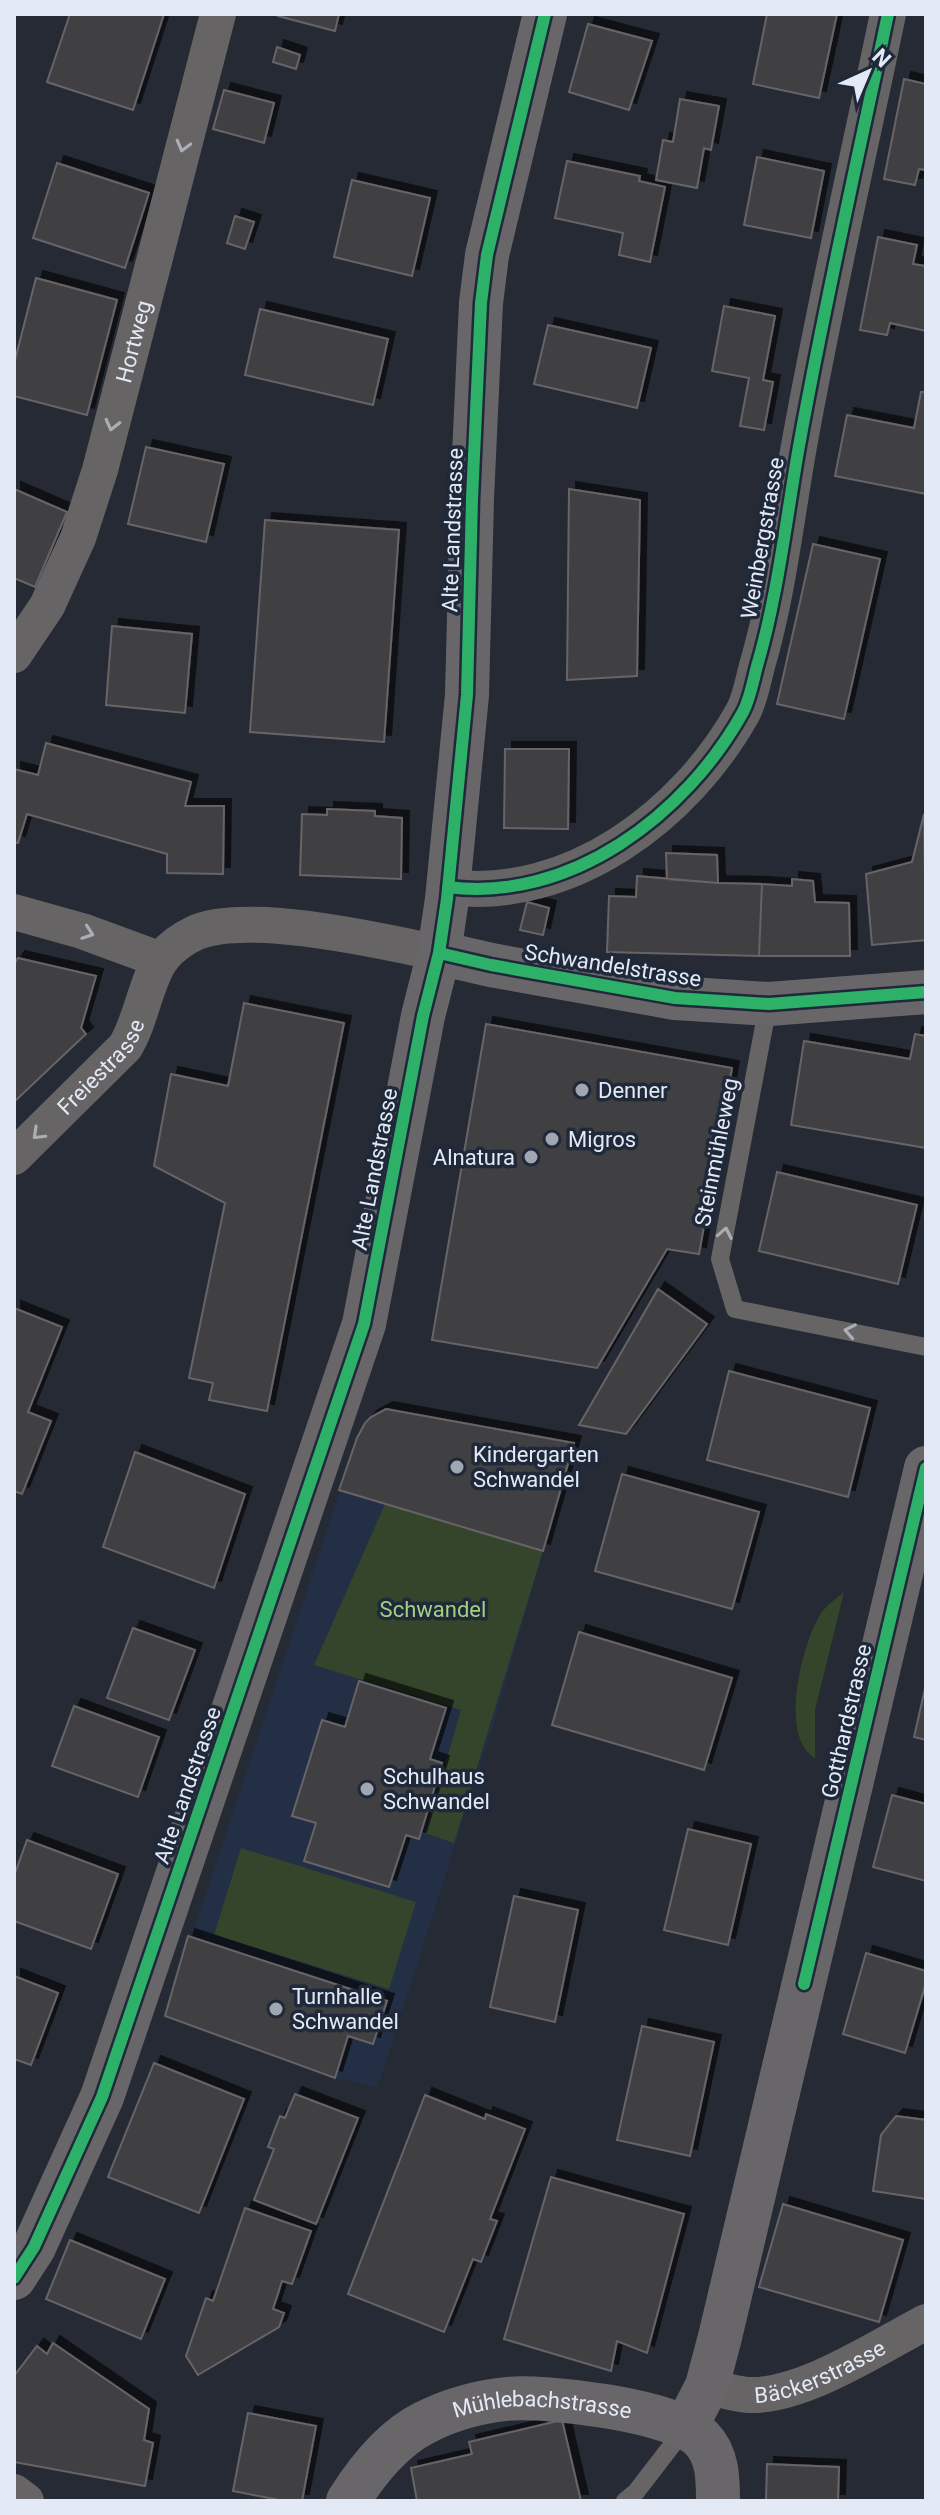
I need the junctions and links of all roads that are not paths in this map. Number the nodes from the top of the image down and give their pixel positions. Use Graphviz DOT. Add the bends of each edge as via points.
graph roads {
  1 [pos="218,14"];
  2 [pos="545,14"];
  3 [pos="886,24"];
  4 [pos="14,655"];
  5 [pos="448,887"];
  6 [pos="14,912"];
  7 [pos="439,953"];
  8 [pos="161,960"];
  9 [pos="926,992"];
  10 [pos="769,1004"];
  11 [pos="14,1157"];
  12 [pos="926,1347"];
  13 [pos="926,1468"];
  14 [pos="14,2278"];
  15 [pos="926,2322"];
  16 [pos="707,2386"];
  17 [pos="686,2427"];
  18 [pos="14,2492"];
  19 [pos="26,2501"];
  20 [pos="348,2501"];
  21 [pos="625,2501"];
  22 [pos="718,2501"];
  1 -- 4 [label="street, Hortweg, one-way" via="100,470 78,538 47,606"];
  2 -- 5 [label="street, Alte Landstrasse" via="487,255 481,303 467,695"];
  3 -- 5 [label="street, Weinbergstrasse" via="813,367 764,642 744,710 680,795 634,836 584,865 522,884 473,890"];
  5 -- 7 [label="street, Alte Landstrasse"];
  6 -- 8 [label="street, one-way"];
  7 -- 8 [label="street, Schwandelstrasse" via="338,933 225,926 177,943"];
  7 -- 10 [label="street, Schwandelstrasse" via="675,998"];
  7 -- 14 [label="street, Alte Landstrasse" via="364,1324 102,2097 47,2221"];
  8 -- 11 [label="street, Freiestrasse, one-way" via="125,1047"];
  9 -- 10 [label="street, Schwandelstrasse"];
  12 -- 10 [label="lane, Steinmühleweg, one-way" via="735,1309 720,1259"];
  13 -- 16 [label="street, Gotthardstrasse"];
  15 -- 16 [label="street, Bäckerstrasse" via="790,2389 749,2395"];
  16 -- 17 [label="street, Gotthardstrasse"];
  17 -- 20 [label="street, Mühlebachstrasse" via="646,2414 534,2398 479,2403 401,2438"];
  17 -- 21 [label="lane"];
  17 -- 22 [label="street, Mühlebachstrasse" via="712,2454"];
  18 -- 19 [label="street"];
}
